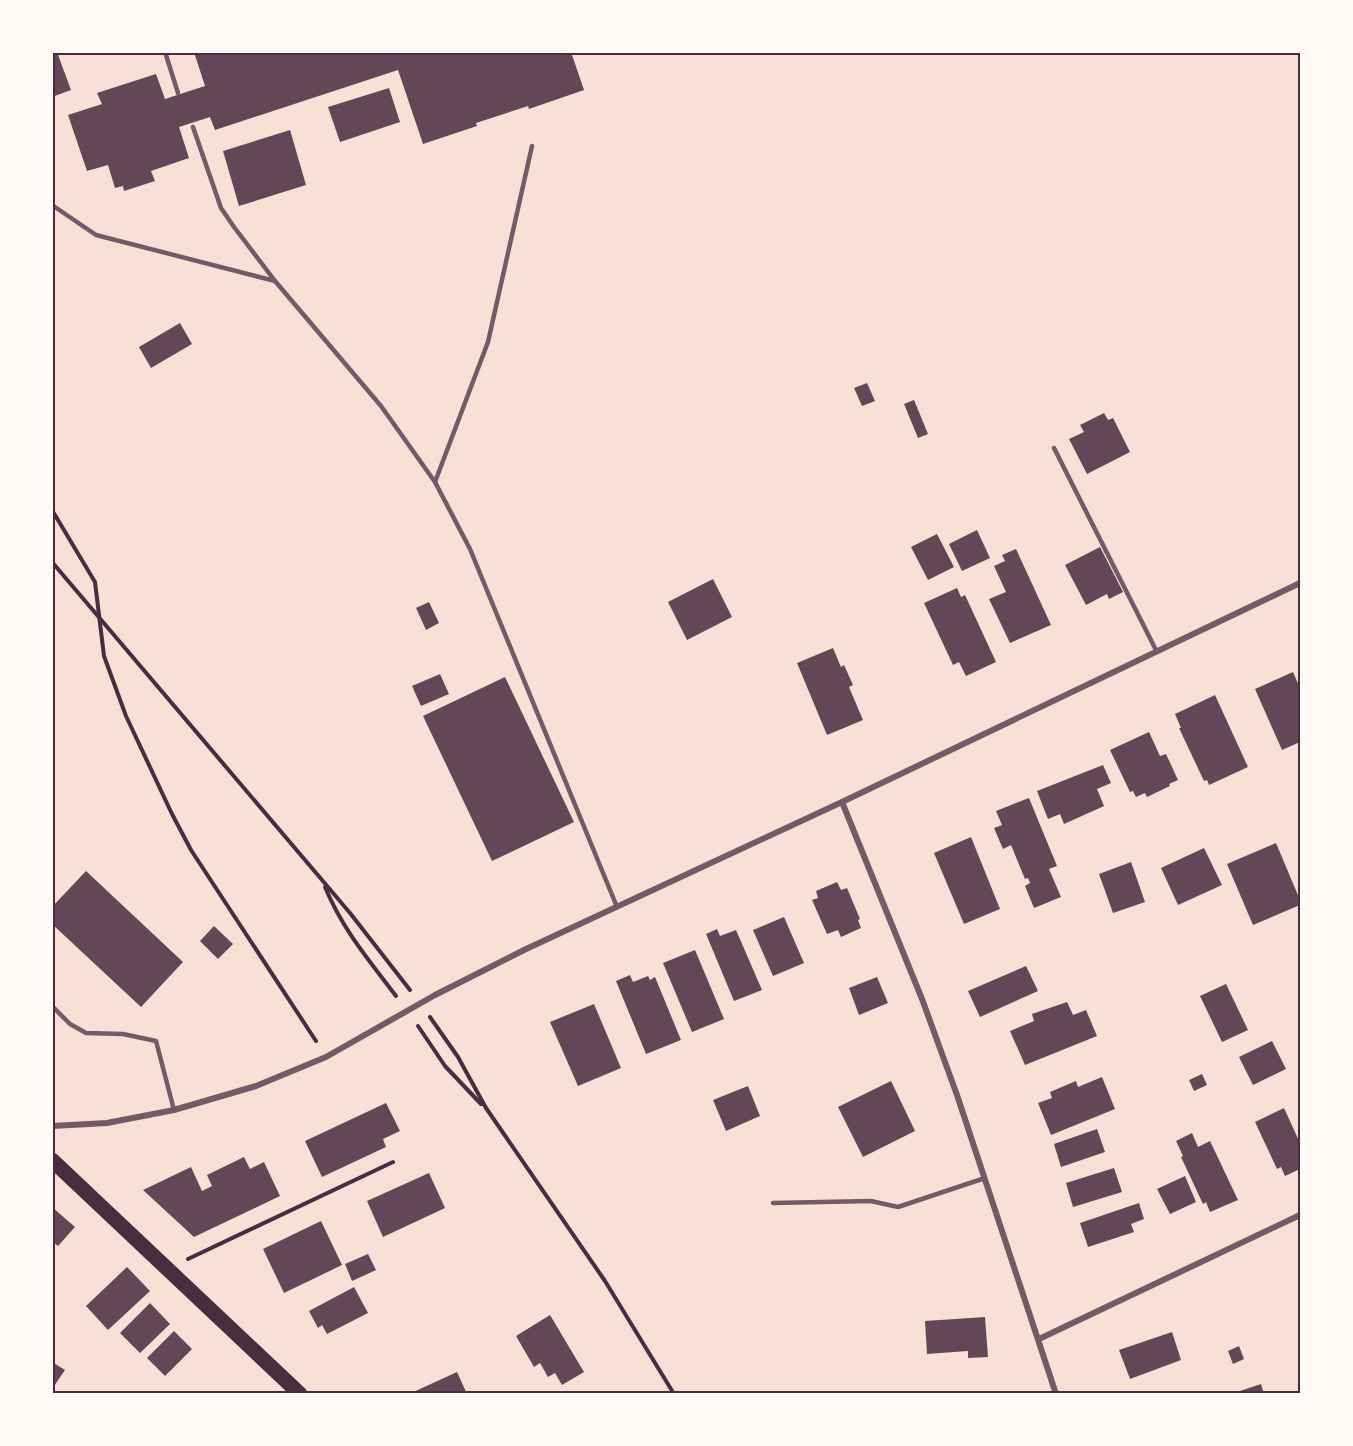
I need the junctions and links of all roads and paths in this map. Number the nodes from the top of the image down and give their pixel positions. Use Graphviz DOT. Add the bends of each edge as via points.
graph roads {
  1 [pos="165,52"];
  2 [pos="178,93"];
  3 [pos="193,127"];
  4 [pos="532,146"];
  5 [pos="52,205"];
  6 [pos="275,281"];
  7 [pos="1054,448"];
  8 [pos="435,482"];
  9 [pos="52,510"];
  10 [pos="52,562"];
  11 [pos="1300,583"];
  12 [pos="100,618"];
  13 [pos="1156,652"];
  14 [pos="842,802"];
  15 [pos="324,884"];
  16 [pos="617,907"];
  17 [pos="394,968"];
  18 [pos="381,977"];
  19 [pos="52,1006"];
  20 [pos="442,1034"];
  21 [pos="430,1042"];
  22 [pos="326,1057"];
  23 [pos="486,1108"];
  24 [pos="174,1110"];
  25 [pos="52,1126"];
  26 [pos="52,1160"];
  27 [pos="393,1162"];
  28 [pos="986,1178"];
  29 [pos="773,1203"];
  30 [pos="1300,1215"];
  31 [pos="168,1269"];
  32 [pos="1039,1340"];
  33 [pos="300,1394"];
  34 [pos="674,1394"];
  35 [pos="1056,1394"];
  1 -- 2 [label="lane"];
  3 -- 6 [label="lane" via="221,208"];
  4 -- 8 [label="lane" via="488,342"];
  5 -- 6 [label="lane" via="96,235"];
  6 -- 8 [label="lane" via="381,406"];
  7 -- 13 [label="lane"];
  8 -- 16 [label="lane" via="470,549"];
  9 -- 12 [label="path" via="94,582"];
  10 -- 12 [label="path"];
  11 -- 13 [label="street"];
  12 -- 15 [label="path"];
  12 -- 22 [label="path" via="104,656 126,716 172,814 191,850"];
  13 -- 14 [label="street"];
  14 -- 16 [label="street"];
  14 -- 28 [label="street" via="922,999"];
  15 -- 17 [label="path"];
  15 -- 18 [label="path" via="337,915"];
  16 -- 22 [label="street" via="475,974"];
  19 -- 24 [label="lane" via="86,1033 123,1034 156,1041"];
  20 -- 23 [label="path"];
  21 -- 23 [label="path" via="445,1066"];
  22 -- 24 [label="street" via="256,1086"];
  23 -- 34 [label="path" via="605,1281"];
  24 -- 25 [label="street" via="108,1123"];
  26 -- 31 [label="main road"];
  27 -- 31 [label="path"];
  28 -- 29 [label="lane" via="898,1207 871,1201"];
  28 -- 32 [label="street"];
  30 -- 32 [label="street"];
  31 -- 33 [label="main road"];
  32 -- 35 [label="street"];
}
